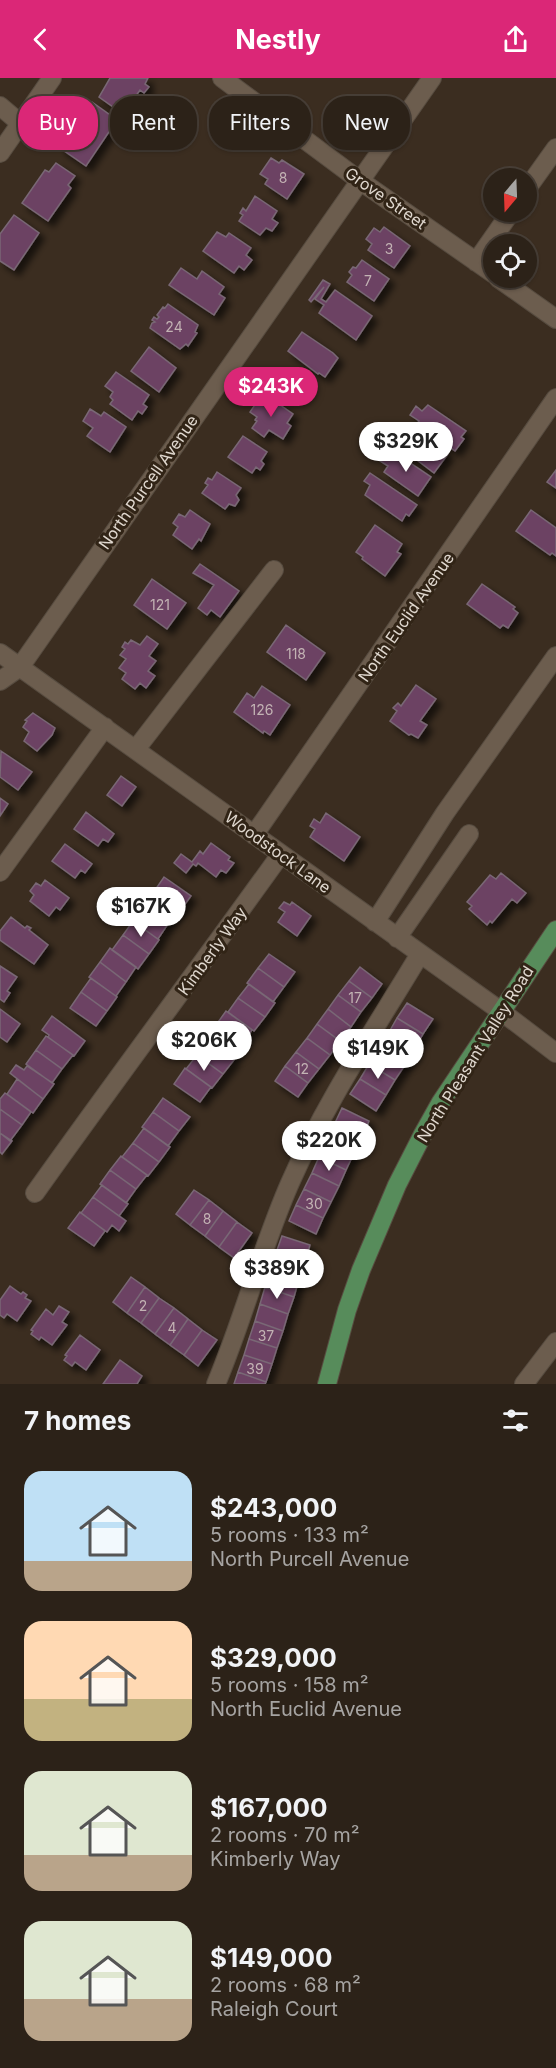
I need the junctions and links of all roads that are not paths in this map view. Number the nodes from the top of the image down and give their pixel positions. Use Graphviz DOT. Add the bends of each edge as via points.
graph roads {
  1 [pos="52,78"];
  2 [pos="222,78"];
  3 [pos="432,78"];
  4 [pos="39,96"];
  5 [pos="0,106"];
  6 [pos="18,121"];
  7 [pos="18,126"];
  8 [pos="556,148"];
  9 [pos="0,153"];
  10 [pos="537,175"];
  11 [pos="360,180"];
  12 [pos="504,222"];
  13 [pos="476,262"];
  14 [pos="483,267"];
  15 [pos="512,288"];
  16 [pos="556,319"];
  17 [pos="556,398"];
  18 [pos="274,570"];
  19 [pos="0,652"];
  20 [pos="556,656"];
  21 [pos="20,667"];
  22 [pos="0,681"];
  23 [pos="105,727"];
  24 [pos="136,749"];
  25 [pos="469,834"];
  26 [pos="254,835"];
  27 [pos="281,854"];
  28 [pos="0,872"];
  29 [pos="375,922"];
  30 [pos="556,930"];
  31 [pos="397,938"];
  32 [pos="420,954"];
  33 [pos="502,1012"];
  34 [pos="556,1053"];
  35 [pos="35,1192"];
  36 [pos="556,1342"];
  37 [pos="216,1384"];
  38 [pos="327,1384"];
  39 [pos="524,1384"];
  1 -- 4 [label="street"];
  2 -- 11 [label="street, Grove Street"];
  3 -- 11 [label="street, North Purcell Avenue"];
  5 -- 6 [label="street"];
  7 -- 9 [label="street"];
  8 -- 10 [label="street"];
  11 -- 13 [label="street, Grove Street"];
  11 -- 21 [label="street, North Purcell Avenue"];
  12 -- 13 [label="street"];
  13 -- 14 [label="street, Grove Street"];
  15 -- 16 [label="street"];
  17 -- 26 [label="street, North Euclid Avenue"];
  18 -- 24 [label="street"];
  19 -- 21 [label="street, Woodstock Lane"];
  20 -- 29 [label="street" via="445,813"];
  21 -- 22 [label="street"];
  21 -- 23 [label="street, Woodstock Lane"];
  23 -- 24 [label="street, Woodstock Lane"];
  23 -- 28 [label="street"];
  24 -- 26 [label="street, Woodstock Lane"];
  25 -- 31 [label="street"];
  26 -- 27 [label="street, Woodstock Lane"];
  27 -- 29 [label="street, Woodstock Lane"];
  27 -- 35 [label="street, Kimberly Way"];
  29 -- 31 [label="street, Woodstock Lane"];
  30 -- 33 [label="main road, North Pleasant Valley Road"];
  31 -- 32 [label="street, Woodstock Lane"];
  32 -- 33 [label="street, Woodstock Lane"];
  32 -- 37 [label="street" via="325,1111 291,1181 266,1239"];
  33 -- 34 [label="street, Woodstock Lane"];
  33 -- 38 [label="main road, North Pleasant Valley Road" via="441,1102 397,1185 347,1310"];
  36 -- 39 [label="street"];
}
